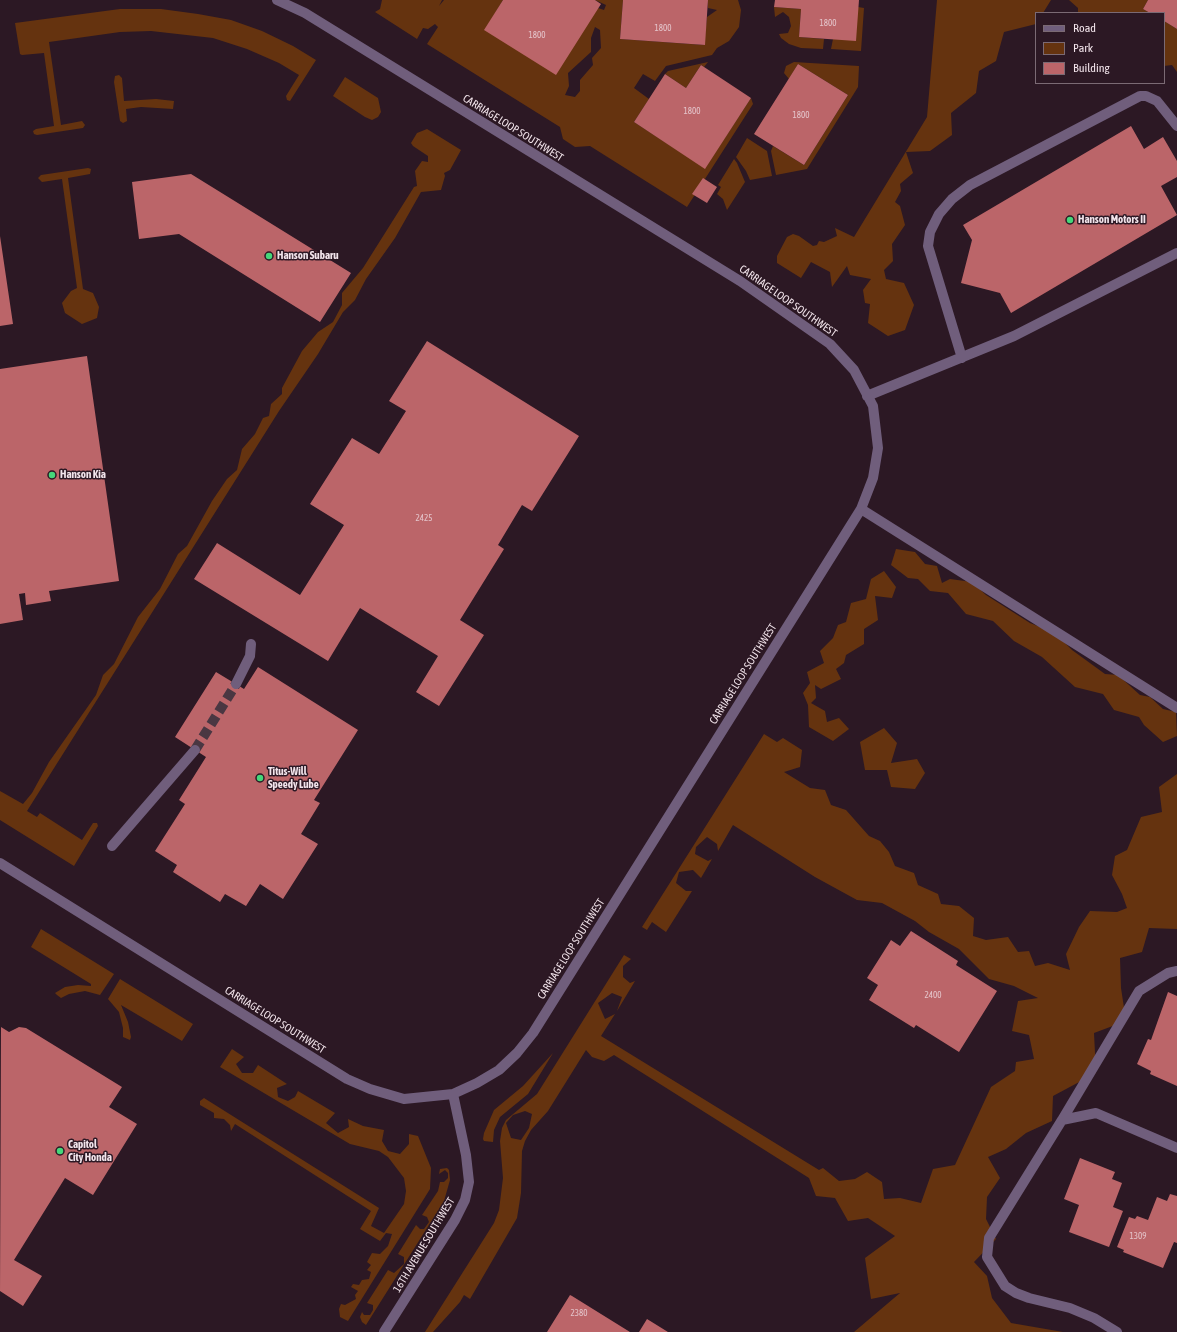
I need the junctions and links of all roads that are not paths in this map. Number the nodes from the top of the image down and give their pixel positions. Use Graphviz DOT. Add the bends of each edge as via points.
graph roads {
  1 [pos="277,0"];
  2 [pos="1177,126"];
  3 [pos="1177,253"];
  4 [pos="962,358"];
  5 [pos="867,396"];
  6 [pos="861,509"];
  7 [pos="251,644"];
  8 [pos="236,684"];
  9 [pos="1177,708"];
  10 [pos="195,750"];
  11 [pos="112,846"];
  12 [pos="0,863"];
  13 [pos="1177,971"];
  14 [pos="453,1094"];
  15 [pos="1062,1120"];
  16 [pos="1177,1148"];
  17 [pos="384,1332"];
  18 [pos="1117,1332"];
  1 -- 5 [label="street, CARRIAGE LOOP SOUTHWEST" via="305,13 740,281 830,344 854,370"];
  2 -- 4 [label="street" via="1157,101 1140,96 970,185 952,199 939,214 930,232 928,246"];
  3 -- 4 [label="street" via="1021,332"];
  4 -- 5 [label="street"];
  5 -- 6 [label="street, CARRIAGE LOOP SOUTHWEST" via="873,406 878,448 873,478"];
  6 -- 9 [label="street"];
  6 -- 14 [label="street, CARRIAGE LOOP SOUTHWEST" via="533,1033 499,1070"];
  7 -- 8 [label="street" via="250,656"];
  10 -- 11 [label="street"];
  12 -- 14 [label="street, CARRIAGE LOOP SOUTHWEST" via="347,1079 404,1099"];
  13 -- 15 [label="street" via="1168,973 1139,991"];
  14 -- 17 [label="street, 16TH AVENUE SOUTHWEST" via="466,1155 469,1182 465,1200"];
  15 -- 16 [label="street" via="1096,1113"];
  15 -- 18 [label="street" via="989,1238 987,1257 1005,1286 1016,1293 1070,1308 1094,1318"];
}
